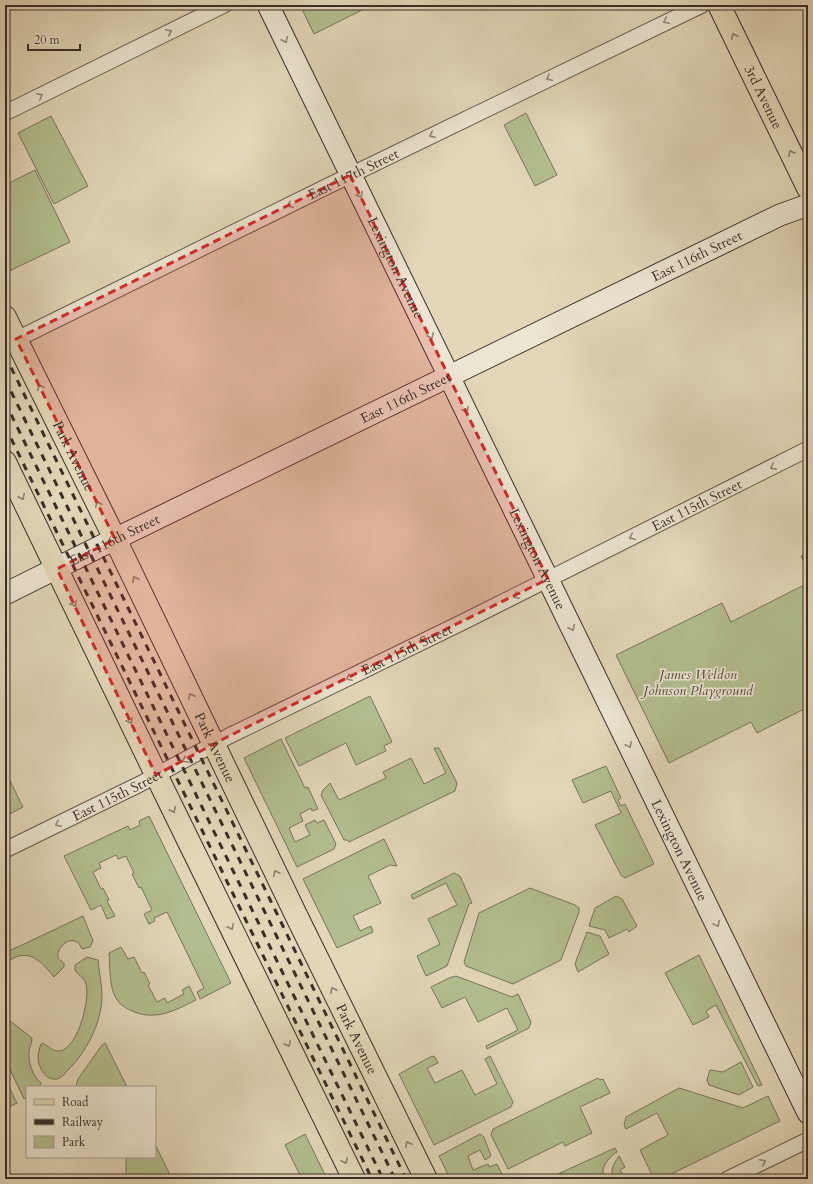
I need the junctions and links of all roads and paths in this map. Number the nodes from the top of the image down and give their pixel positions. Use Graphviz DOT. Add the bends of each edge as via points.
graph roads {
  1 [pos="224,5"];
  2 [pos="268,5"];
  3 [pos="702,5"];
  4 [pos="719,5"];
  5 [pos="5,113"];
  6 [pos="350,175"];
  7 [pos="808,188"];
  8 [pos="808,206"];
  9 [pos="5,317"];
  10 [pos="11,342"];
  11 [pos="449,375"];
  12 [pos="808,449"];
  13 [pos="5,462"];
  14 [pos="115,539"];
  15 [pos="57,569"];
  16 [pos="548,579"];
  17 [pos="5,594"];
  18 [pos="215,744"];
  19 [pos="156,775"];
  20 [pos="5,850"];
  21 [pos="808,1113"];
  22 [pos="808,1140"];
  23 [pos="354,1179"];
  24 [pos="426,1179"];
  25 [pos="728,1179"];
  5 -- 1 [label="street, one-way"];
  2 -- 6 [label="main road, Lexington Avenue, one-way"];
  3 -- 6 [label="street, East 117th Street, one-way"];
  7 -- 4 [label="main road, 3rd Avenue, one-way"];
  6 -- 10 [label="street, East 117th Street, one-way"];
  6 -- 11 [label="main road, Lexington Avenue, one-way"];
  8 -- 11 [label="main road, East 116th Street" via="781,214"];
  9 -- 10 [label="main road, Park Avenue"];
  14 -- 10 [label="main road, Park Avenue, one-way"];
  11 -- 14 [label="main road, East 116th Street"];
  11 -- 16 [label="main road, Lexington Avenue, one-way"];
  12 -- 16 [label="street, East 115th Street, one-way"];
  13 -- 15 [label="main road, one-way"];
  14 -- 15 [label="main road, East 116th Street"];
  18 -- 14 [label="main road, Park Avenue, one-way"];
  15 -- 17 [label="main road, East 116th Street"];
  15 -- 19 [label="main road, one-way"];
  16 -- 18 [label="street, East 115th Street, one-way"];
  16 -- 21 [label="main road, Lexington Avenue, one-way"];
  18 -- 19 [label="street, East 115th Street, one-way"];
  24 -- 18 [label="main road, Park Avenue, one-way"];
  19 -- 20 [label="street, East 115th Street, one-way"];
  19 -- 23 [label="main road, one-way"];
  25 -- 22 [label="street, one-way"];
}
